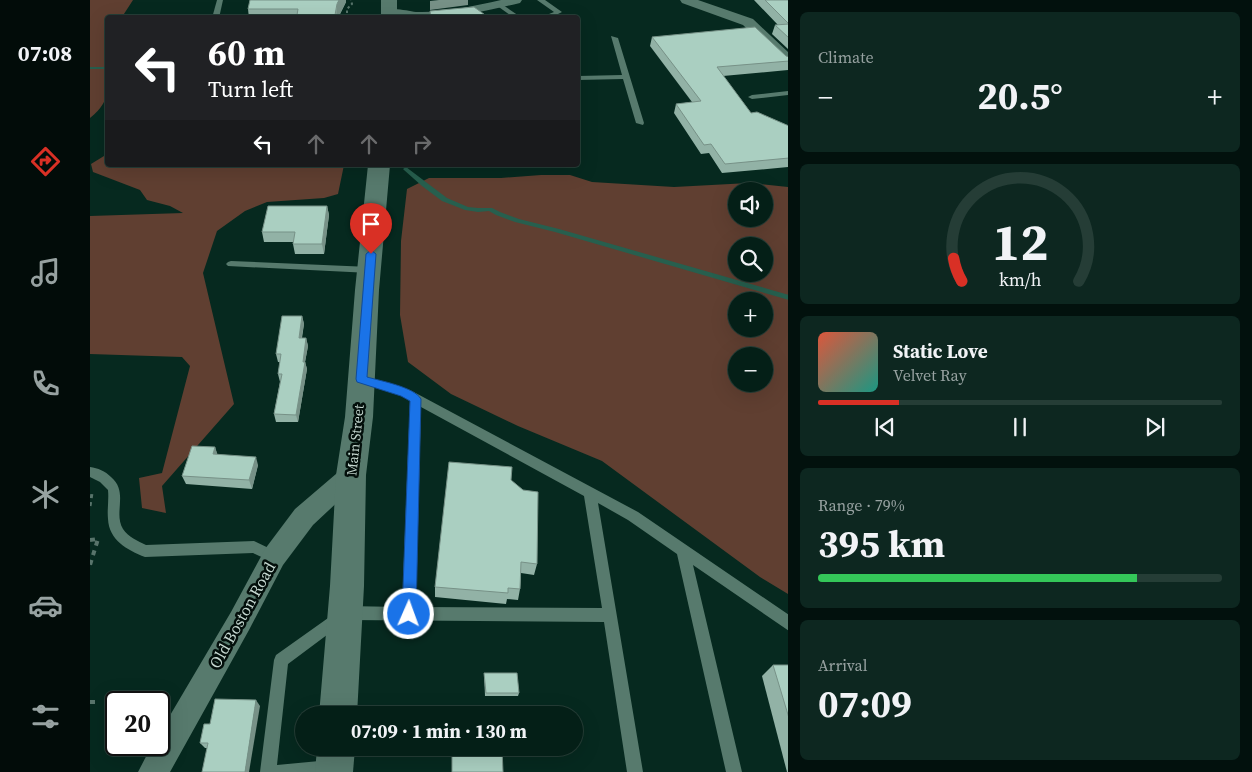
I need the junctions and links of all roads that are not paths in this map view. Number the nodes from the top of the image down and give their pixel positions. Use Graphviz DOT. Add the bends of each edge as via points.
graph roads {
  1 [pos="220,0"];
  2 [pos="516,0"];
  3 [pos="540,0"];
  4 [pos="686,0"];
  5 [pos="498,4"];
  6 [pos="389,10"];
  7 [pos="216,15"];
  8 [pos="514,15"];
  9 [pos="550,15"];
  10 [pos="614,38"];
  11 [pos="788,61"];
  12 [pos="626,77"];
  13 [pos="580,78"];
  14 [pos="788,93"];
  15 [pos="752,96"];
  16 [pos="640,124"];
  17 [pos="379,167"];
  18 [pos="231,264"];
  19 [pos="370,270"];
  20 [pos="361,379"];
  21 [pos="416,399"];
  22 [pos="90,472"];
  23 [pos="351,475"];
  24 [pos="590,493"];
  25 [pos="683,550"];
  26 [pos="274,557"];
  27 [pos="346,613"];
  28 [pos="409,614"];
  29 [pos="610,615"];
  30 [pos="788,624"];
  31 [pos="339,706"];
  32 [pos="335,763"];
  33 [pos="153,772"];
  34 [pos="268,772"];
  35 [pos="280,772"];
  36 [pos="635,772"];
  37 [pos="734,772"];
  1 -- 7 [label="lane"];
  2 -- 5 [label="street"];
  3 -- 9 [label="lane" via="559,12"];
  4 -- 11 [label="street" via="748,22"];
  5 -- 6 [label="street" via="418,15"];
  5 -- 8 [label="lane"];
  10 -- 12 [label="lane"];
  12 -- 13 [label="lane"];
  12 -- 16 [label="lane"];
  14 -- 15 [label="lane"];
  17 -- 19 [label="main road, Main Street"];
  18 -- 19 [label="lane"];
  19 -- 20 [label="main road, Main Street"];
  20 -- 21 [label="lane"];
  20 -- 23 [label="main road, Main Street"];
  21 -- 24 [label="lane"];
  21 -- 28 [label="lane"];
  22 -- 26 [label="lane" via="106,478 113,485 116,498 113,516 117,530 136,547 145,550 254,546"];
  23 -- 26 [label="street, Old Boston Road" via="304,517"];
  23 -- 27 [label="main road, Main Street"];
  24 -- 25 [label="lane" via="633,516"];
  24 -- 29 [label="lane"];
  25 -- 30 [label="lane"];
  25 -- 37 [label="lane"];
  26 -- 33 [label="street, Old Boston Road"];
  27 -- 28 [label="lane"];
  27 -- 31 [label="main road, Main Street"];
  27 -- 34 [label="lane" via="281,660"];
  28 -- 29 [label="lane"];
  29 -- 36 [label="lane"];
  32 -- 35 [label="lane"];
}
